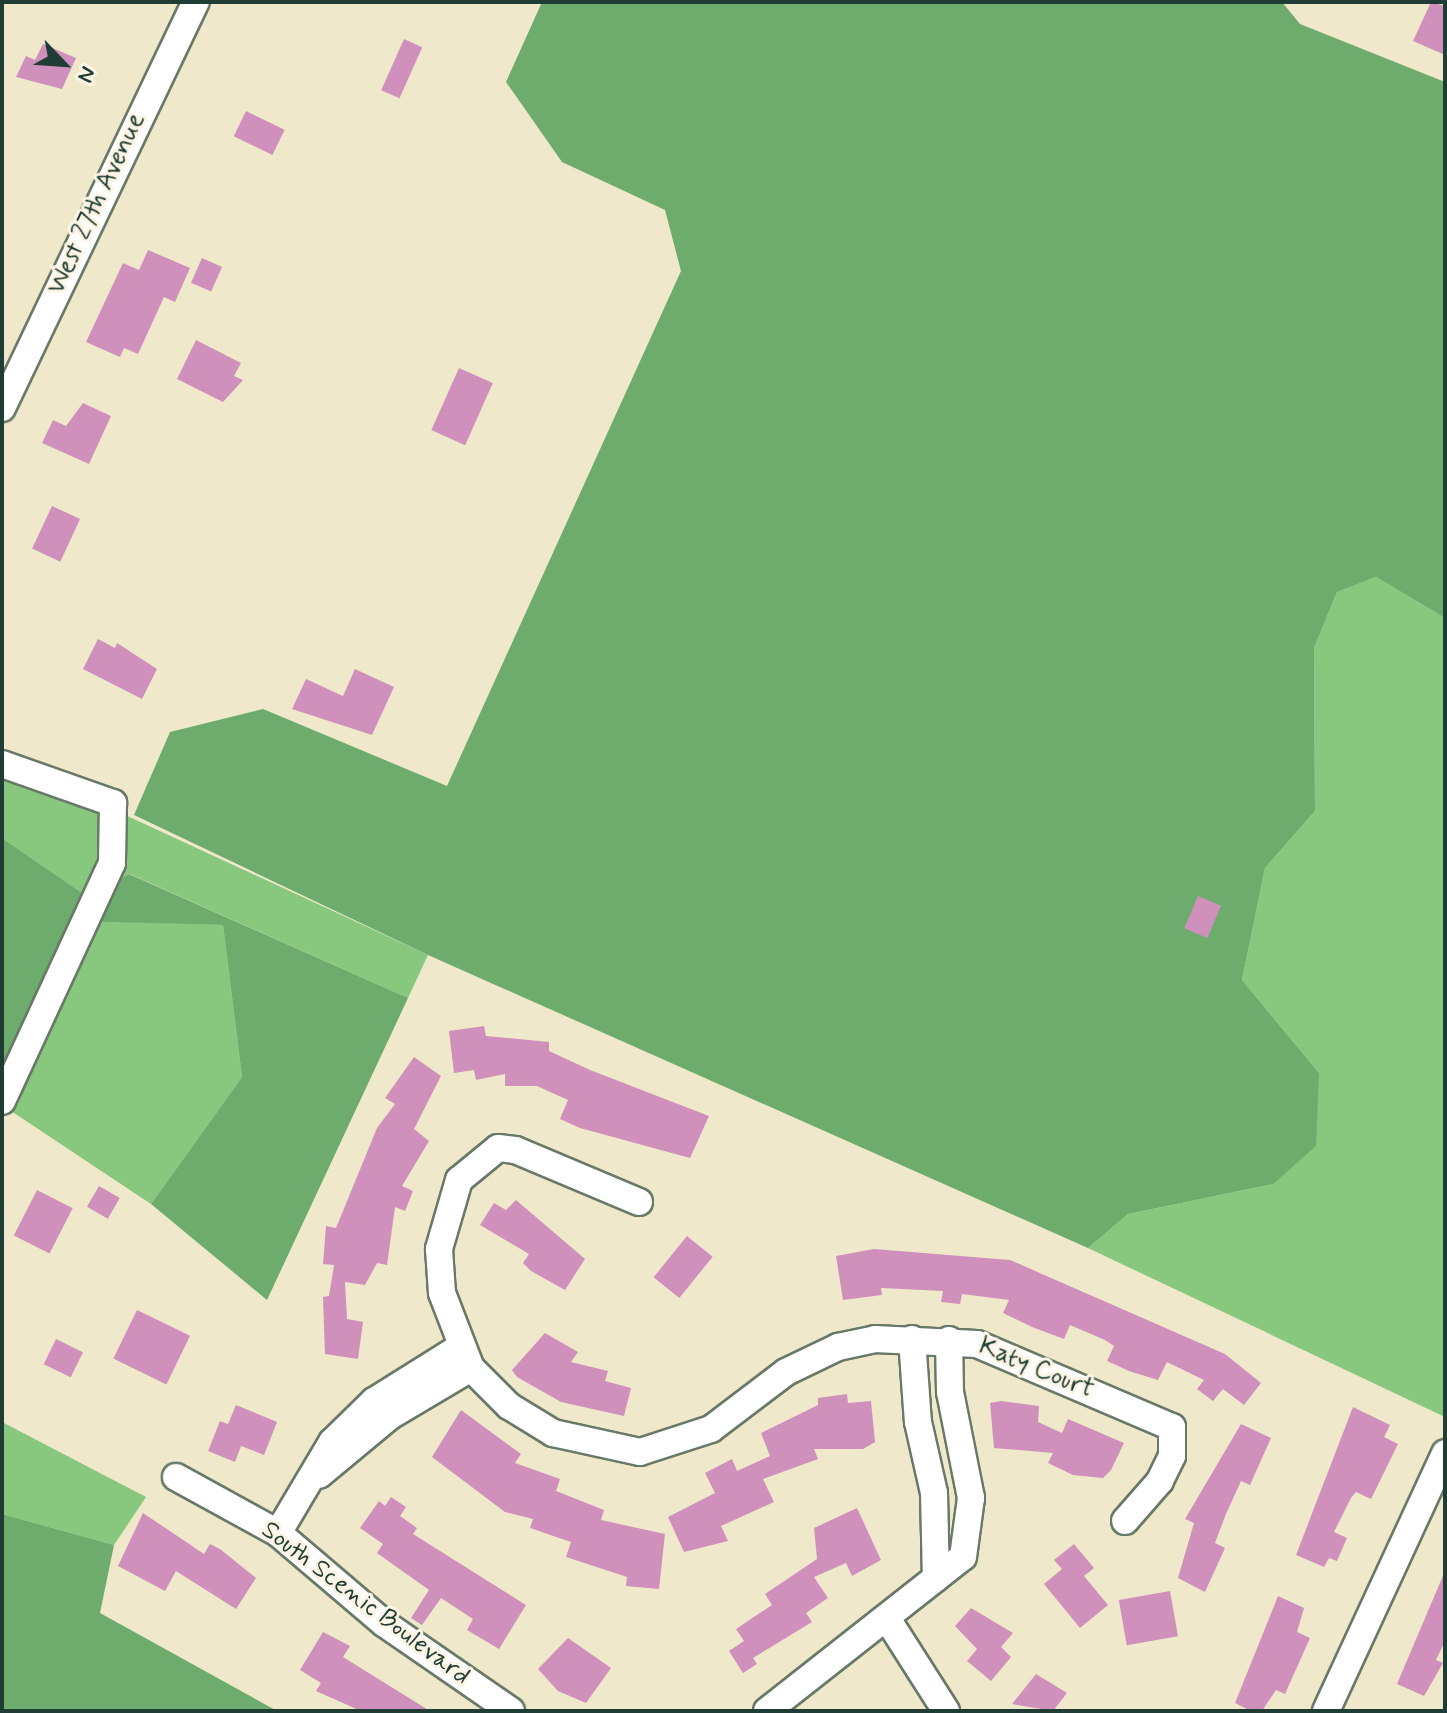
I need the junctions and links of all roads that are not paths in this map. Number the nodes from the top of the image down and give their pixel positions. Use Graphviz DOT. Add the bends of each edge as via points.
graph roads {
  1 [pos="196,2"];
  2 [pos="2,408"];
  3 [pos="2,764"];
  4 [pos="2,1101"];
  5 [pos="639,1202"];
  6 [pos="912,1339"];
  7 [pos="949,1340"];
  8 [pos="465,1358"];
  9 [pos="1445,1453"];
  10 [pos="176,1477"];
  11 [pos="1125,1521"];
  12 [pos="278,1533"];
  13 [pos="936,1578"];
  14 [pos="888,1620"];
  15 [pos="511,1711"];
  16 [pos="767,1711"];
  17 [pos="946,1711"];
  18 [pos="1326,1711"];
  1 -- 2 [label="street, West 27th Avenue"];
  3 -- 4 [label="street" via="113,803 112,863"];
  5 -- 8 [label="street, Katy Court" via="515,1150 498,1148 476,1160 459,1180 439,1249 442,1293"];
  6 -- 7 [label="street, Katy Court"];
  6 -- 8 [label="street, Katy Court" via="838,1347 786,1372 711,1429 640,1452 553,1433 509,1406"];
  6 -- 13 [label="street" via="918,1422 934,1493"];
  7 -- 11 [label="street, Katy Court" via="1006,1353 1172,1427 1172,1456 1160,1481"];
  7 -- 13 [label="street" via="950,1392 971,1523 963,1557"];
  8 -- 12 [label="street" via="374,1401 332,1442 319,1475"];
  9 -- 18 [label="street"];
  10 -- 12 [label="street, South Scenic Boulevard"];
  12 -- 15 [label="street, South Scenic Boulevard" via="385,1624"];
  13 -- 14 [label="street"];
  14 -- 16 [label="street"];
  14 -- 17 [label="street"];
}
